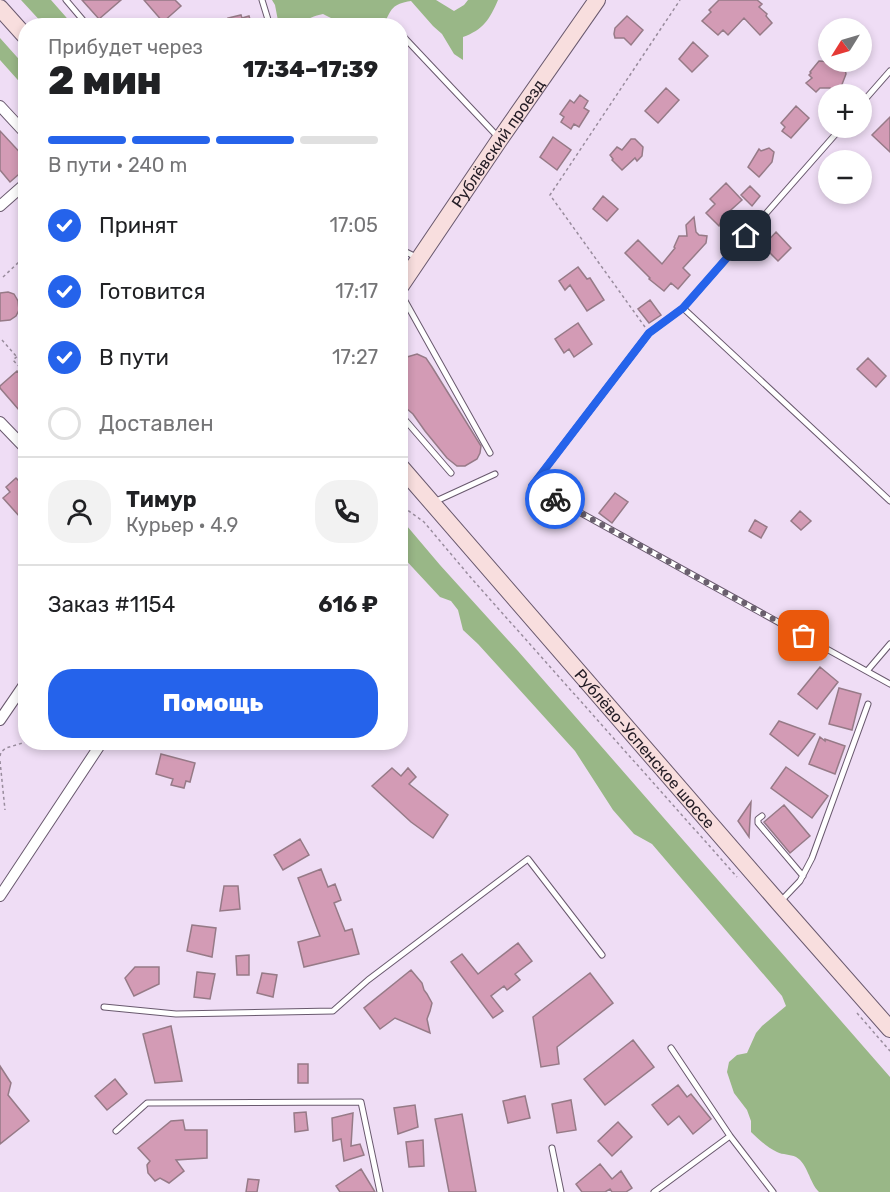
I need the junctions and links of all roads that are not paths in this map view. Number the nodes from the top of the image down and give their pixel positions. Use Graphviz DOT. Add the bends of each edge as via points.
graph roads {
  1 [pos="66,0"];
  2 [pos="262,0"];
  3 [pos="597,0"];
  4 [pos="0,8"];
  5 [pos="81,18"];
  6 [pos="268,18"];
  7 [pos="18,28"];
  8 [pos="408,41"];
  9 [pos="890,71"];
  10 [pos="872,91"];
  11 [pos="0,106"];
  12 [pos="18,125"];
  13 [pos="832,138"];
  14 [pos="500,139"];
  15 [pos="18,190"];
  16 [pos="0,206"];
  17 [pos="408,253"];
  18 [pos="419,259"];
  19 [pos="408,275"];
  20 [pos="408,306"];
  21 [pos="683,308"];
  22 [pos="408,423"];
  23 [pos="2,428"];
  24 [pos="18,442"];
  25 [pos="490,453"];
  26 [pos="451,473"];
  27 [pos="495,474"];
  28 [pos="408,475"];
  29 [pos="890,501"];
  30 [pos="432,503"];
  31 [pos="890,645"];
  32 [pos="867,671"];
  33 [pos="890,684"];
  34 [pos="18,694"];
  35 [pos="868,704"];
  36 [pos="0,720"];
  37 [pos="97,750"];
  38 [pos="762,816"];
  39 [pos="802,876"];
  40 [pos="0,896"];
  41 [pos="779,903"];
  42 [pos="602,955"];
  43 [pos="104,1007"];
  44 [pos="890,1029"];
  45 [pos="671,1048"];
  46 [pos="116,1131"];
  47 [pos="730,1136"];
  48 [pos="552,1148"];
  49 [pos="380,1192"];
  50 [pos="561,1192"];
  51 [pos="654,1192"];
  52 [pos="773,1192"];
  1 -- 5 [label="lane"];
  2 -- 6 [label="lane"];
  3 -- 14 [label="main road, Рублёвский проезд"];
  4 -- 7 [label="main road"];
  8 -- 14 [label="lane"];
  9 -- 10 [label="lane"];
  11 -- 12 [label="street"];
  13 -- 21 [label="lane"];
  14 -- 18 [label="main road, Рублёвский проезд"];
  15 -- 16 [label="street"];
  17 -- 18 [label="lane"];
  18 -- 19 [label="main road, Рублёвский проезд"];
  20 -- 25 [label="lane"];
  21 -- 29 [label="lane"];
  21 -- 32 [label="lane" via="649,333 532,486"];
  22 -- 26 [label="lane"];
  23 -- 24 [label="street"];
  27 -- 30 [label="lane"];
  28 -- 30 [label="main road, Рублёво-Успенское шоссе"];
  30 -- 41 [label="main road, Рублёво-Успенское шоссе"];
  31 -- 32 [label="lane"];
  32 -- 33 [label="lane"];
  34 -- 36 [label="street"];
  35 -- 39 [label="lane"];
  37 -- 40 [label="street"];
  38 -- 39 [label="lane" via="758,823"];
  39 -- 41 [label="lane"];
  41 -- 44 [label="main road, Рублёво-Успенское шоссе"];
  42 -- 43 [label="lane" via="528,860 368,980 333,1011 176,1014"];
  45 -- 47 [label="lane"];
  46 -- 49 [label="lane" via="147,1103 361,1102"];
  47 -- 51 [label="lane"];
  47 -- 52 [label="lane"];
  48 -- 50 [label="lane"];
}
